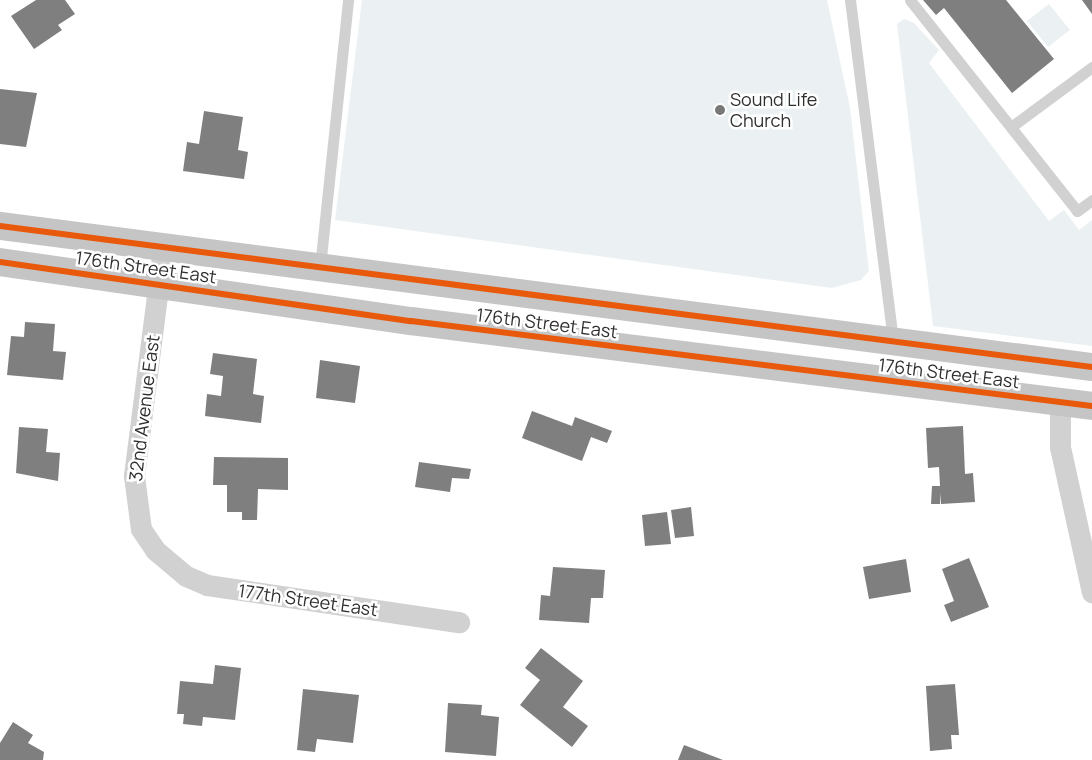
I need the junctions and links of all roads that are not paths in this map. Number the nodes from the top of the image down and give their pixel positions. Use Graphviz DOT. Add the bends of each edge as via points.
graph roads {
  1 [pos="348,0"];
  2 [pos="850,0"];
  3 [pos="910,0"];
  4 [pos="1092,67"];
  5 [pos="1011,127"];
  6 [pos="1092,200"];
  7 [pos="0,226"];
  8 [pos="163,249"];
  9 [pos="0,262"];
  10 [pos="320,269"];
  11 [pos="158,283"];
  12 [pos="892,342"];
  13 [pos="1092,367"];
  14 [pos="1060,402"];
  15 [pos="1092,406"];
  16 [pos="164,559"];
  17 [pos="1092,593"];
  18 [pos="459,622"];
  1 -- 10 [label="lane"];
  2 -- 12 [label="lane"];
  3 -- 5 [label="lane"];
  4 -- 5 [label="lane"];
  5 -- 6 [label="lane" via="1077,211"];
  7 -- 8 [label="main road, 176th Street East"];
  8 -- 10 [label="main road, 176th Street East"];
  8 -- 11 [label="street, 32nd Avenue East"];
  9 -- 11 [label="main road, 176th Street East"];
  10 -- 12 [label="main road, 176th Street East"];
  11 -- 14 [label="main road, 176th Street East" via="411,322"];
  11 -- 16 [label="street, 32nd Avenue East" via="134,492 141,529"];
  12 -- 13 [label="main road, 176th Street East"];
  14 -- 15 [label="main road, 176th Street East"];
  14 -- 17 [label="street" via="1060,447"];
  16 -- 18 [label="street, 177th Street East" via="207,585"];
}
